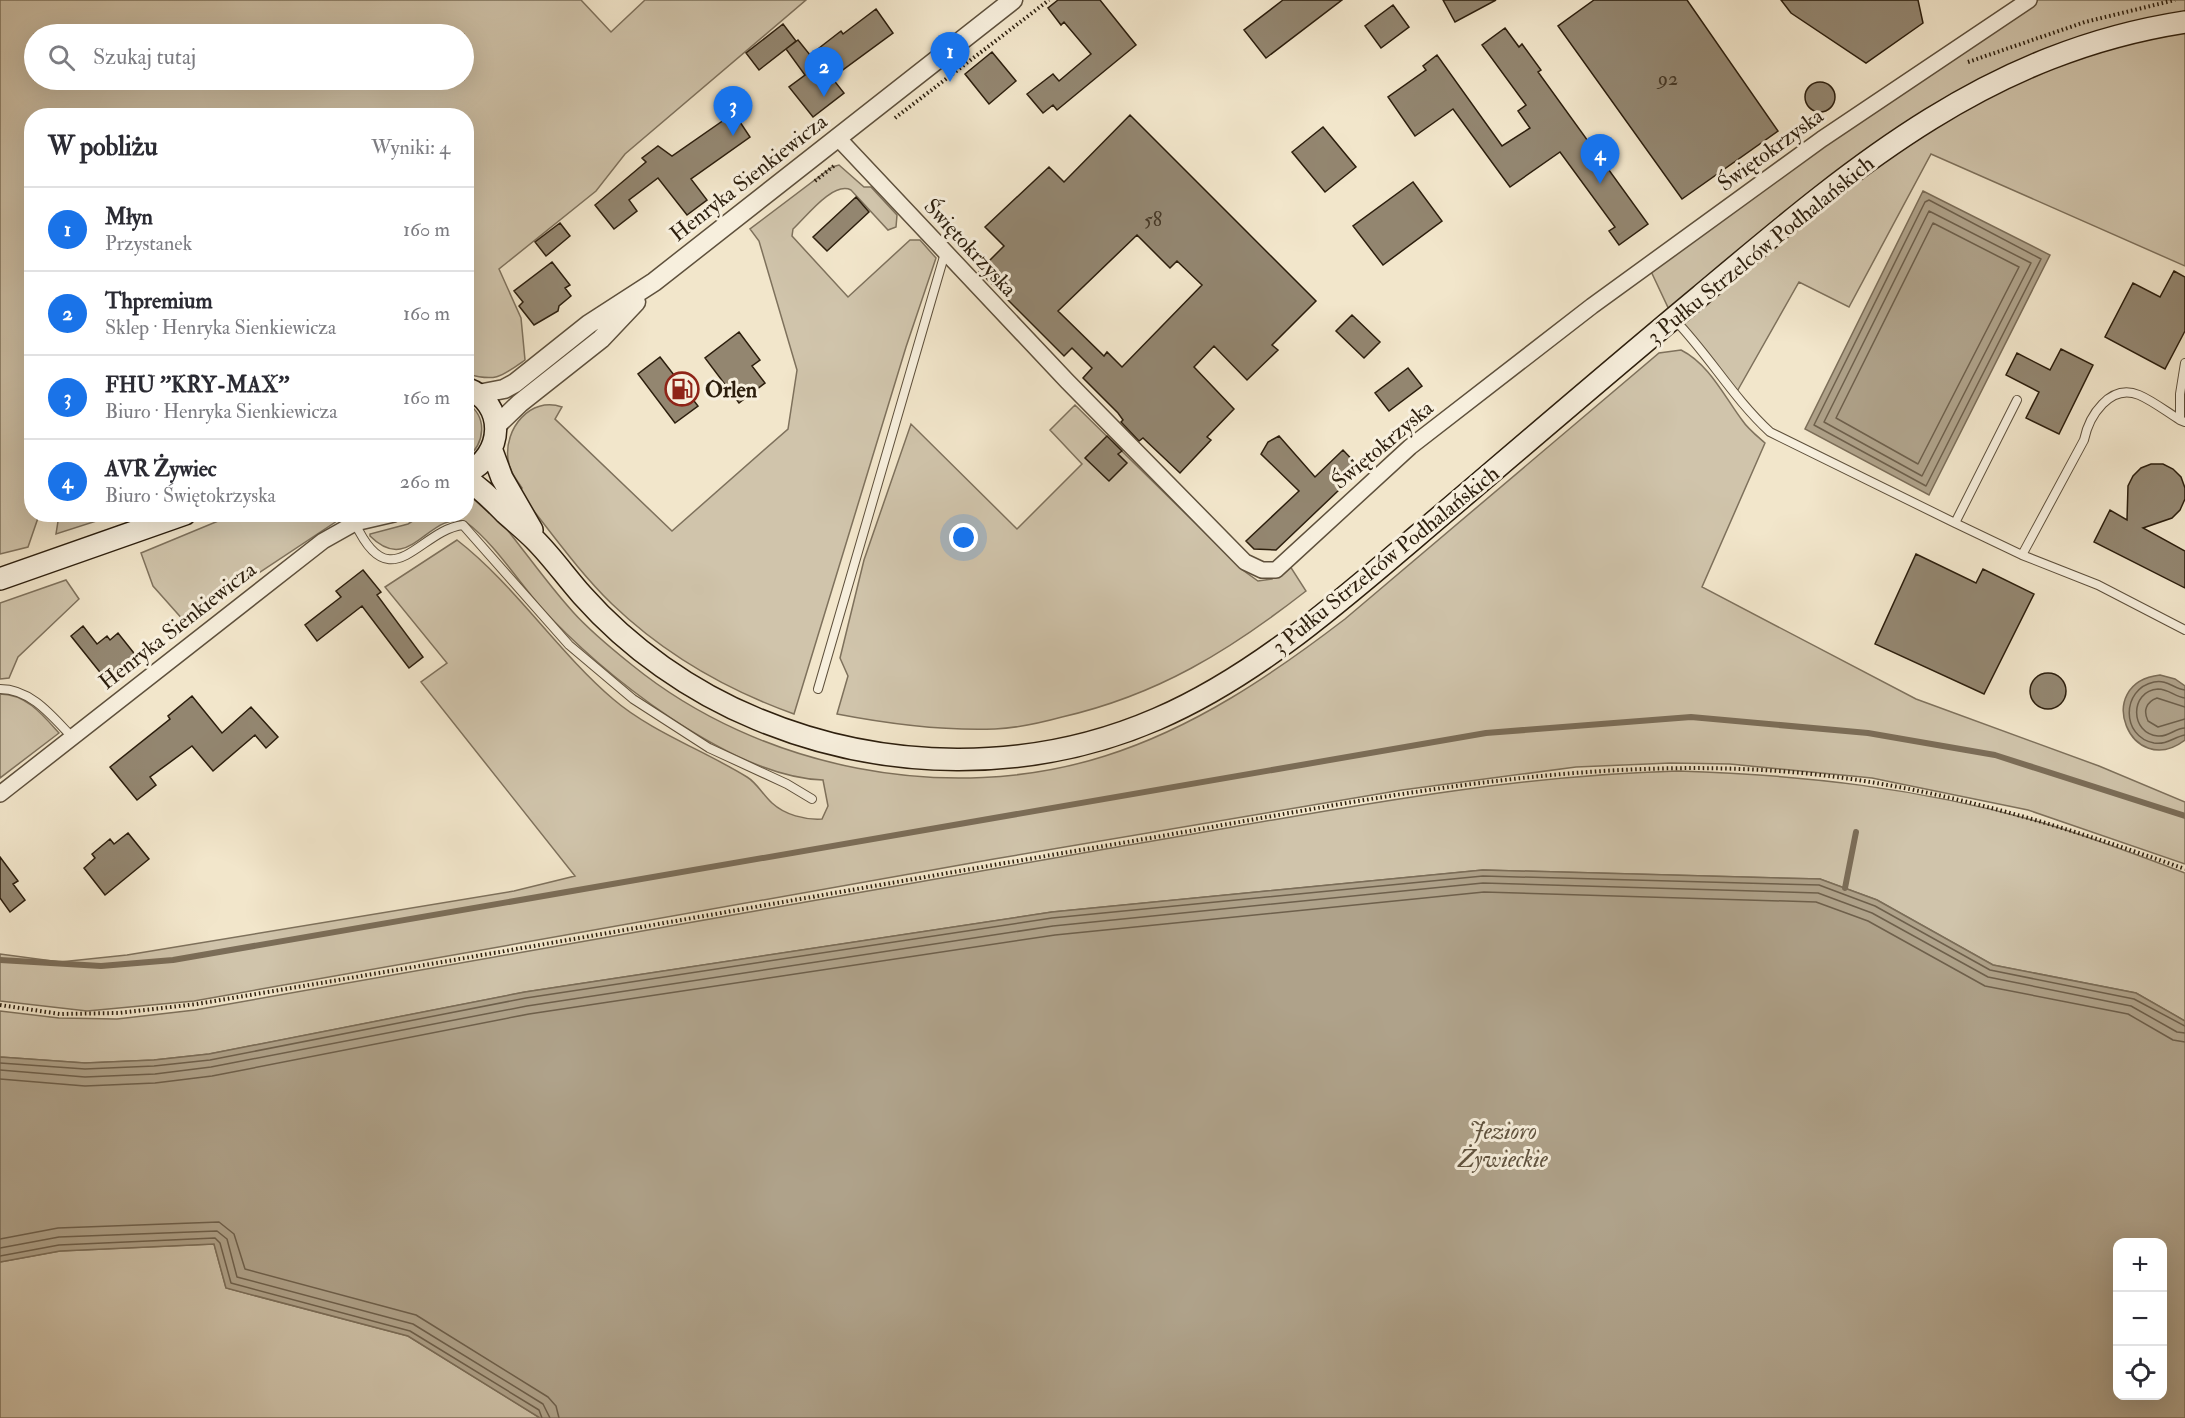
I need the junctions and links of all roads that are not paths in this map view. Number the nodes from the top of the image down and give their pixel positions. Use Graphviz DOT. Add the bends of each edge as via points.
graph roads {
  1 [pos="1013,0"];
  2 [pos="2029,0"];
  3 [pos="2185,22"];
  4 [pos="837,137"];
  5 [pos="945,253"];
  6 [pos="654,282"];
  7 [pos="1673,318"];
  8 [pos="2185,363"];
  9 [pos="474,391"];
  10 [pos="474,393"];
  11 [pos="2018,400"];
  12 [pos="2183,421"];
  13 [pos="496,426"];
  14 [pos="492,451"];
  15 [pos="474,468"];
  16 [pos="474,484"];
  17 [pos="161,522"];
  18 [pos="359,522"];
  19 [pos="355,523"];
  20 [pos="1955,523"];
  21 [pos="538,543"];
  22 [pos="2022,555"];
  23 [pos="0,579"];
  24 [pos="2185,630"];
  25 [pos="0,689"];
  26 [pos="818,689"];
  27 [pos="72,738"];
  28 [pos="0,794"];
  29 [pos="812,799"];
  1 -- 4 [label="street, Henryka Sienkiewicza"];
  2 -- 5 [label="street, Świętokrzyska" via="1822,139 1592,306 1410,447 1276,570 1262,570 1245,562 1200,507 1067,381"];
  3 -- 7 [label="main road, 3 Pułku Strzelców Podhalańskich" via="2074,50 1935,114 1840,180"];
  4 -- 5 [label="street, Świętokrzyska"];
  4 -- 6 [label="street, Henryka Sienkiewicza"];
  5 -- 26 [label="lane"];
  6 -- 9 [label="street, Henryka Sienkiewicza" via="589,324 515,383 504,389"];
  6 -- 13 [label="street, Henryka Sienkiewicza" via="601,339"];
  7 -- 20 [label="lane" via="1697,343 1748,412 1770,432"];
  7 -- 21 [label="main road, 3 Pułku Strzelców Podhalańskich" via="1367,578 1255,663 1156,719 1055,751 990,759 896,757 823,742 758,720 674,675 626,638 583,597"];
  8 -- 12 [label="lane" via="2180,394"];
  10 -- 13 [label="main road" via="492,411"];
  11 -- 20 [label="lane"];
  12 -- 22 [label="lane" via="2138,394 2121,392 2105,401 2086,429 2084,440"];
  13 -- 14 [label="main road"];
  14 -- 15 [label="main road"];
  14 -- 21 [label="main road" via="499,472"];
  16 -- 21 [label="main road"];
  17 -- 23 [label="main road"];
  18 -- 19 [label="street, Henryka Sienkiewicza"];
  19 -- 27 [label="street, Henryka Sienkiewicza" via="323,541"];
  19 -- 29 [label="lane" via="368,545 382,558 397,559 430,542 450,526 463,525 569,645 633,699 709,748"];
  20 -- 22 [label="lane"];
  22 -- 24 [label="lane" via="2098,585"];
  25 -- 27 [label="lane" via="30,698"];
  27 -- 28 [label="street, Henryka Sienkiewicza"];
}
